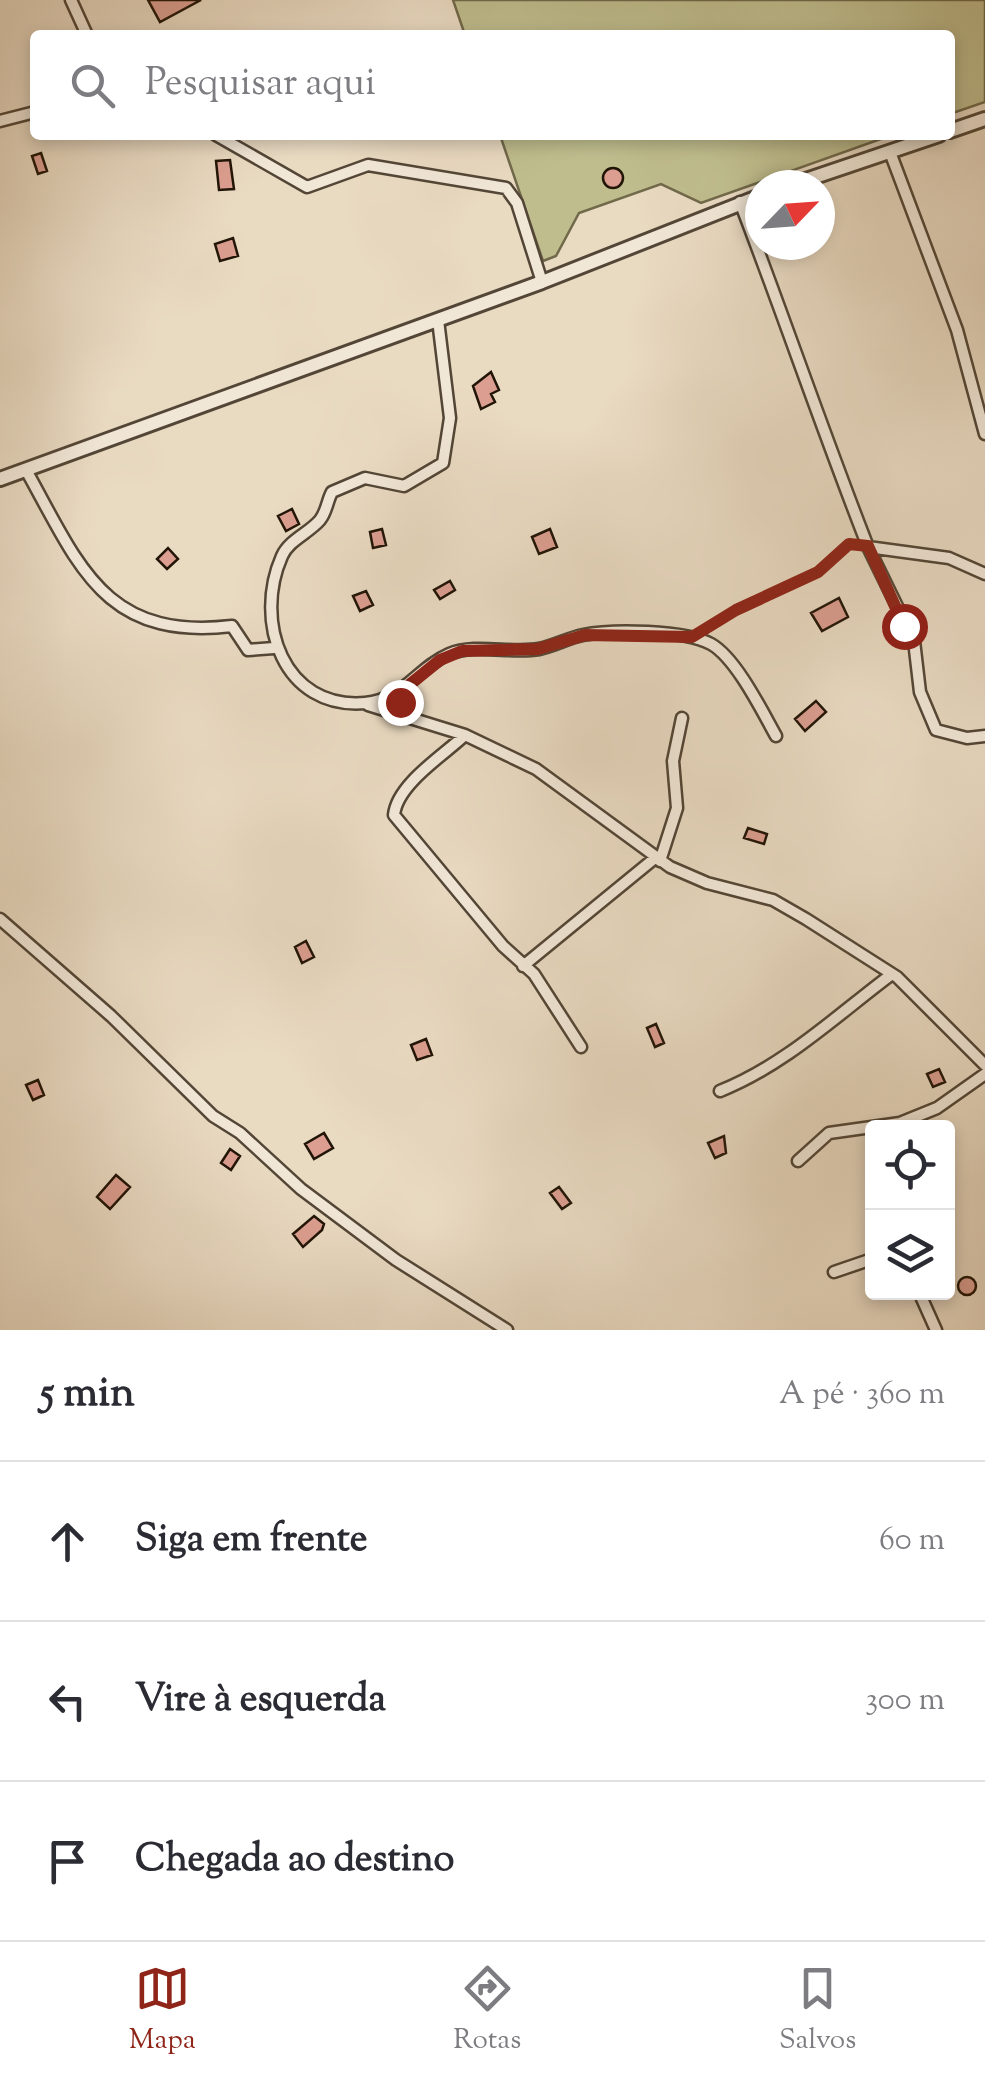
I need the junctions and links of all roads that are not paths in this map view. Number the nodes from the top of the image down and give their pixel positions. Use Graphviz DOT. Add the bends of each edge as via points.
graph roads {
  1 [pos="71,0"];
  2 [pos="85,30"];
  3 [pos="30,113"];
  4 [pos="985,119"];
  5 [pos="0,121"];
  6 [pos="955,129"];
  7 [pos="225,140"];
  8 [pos="925,140"];
  9 [pos="890,152"];
  10 [pos="835,171"];
  11 [pos="745,200"];
  12 [pos="740,202"];
  13 [pos="542,282"];
  14 [pos="438,320"];
  15 [pos="985,434"];
  16 [pos="26,470"];
  17 [pos="0,479"];
  18 [pos="868,546"];
  19 [pos="985,574"];
  20 [pos="274,648"];
  21 [pos="403,690"];
  22 [pos="362,704"];
  23 [pos="407,714"];
  24 [pos="682,718"];
  25 [pos="465,734"];
  26 [pos="776,736"];
  27 [pos="985,736"];
  28 [pos="657,859"];
  29 [pos="0,919"];
  30 [pos="524,966"];
  31 [pos="892,974"];
  32 [pos="581,1047"];
  33 [pos="985,1065"];
  34 [pos="985,1074"];
  35 [pos="720,1091"];
  36 [pos="798,1161"];
  37 [pos="865,1261"];
  38 [pos="834,1272"];
  39 [pos="923,1300"];
  40 [pos="507,1330"];
  41 [pos="936,1330"];
  1 -- 2 [label="street"];
  3 -- 5 [label="street"];
  4 -- 6 [label="street"];
  7 -- 13 [label="street" via="307,187 368,165 506,188 518,203"];
  8 -- 9 [label="street"];
  9 -- 10 [label="street"];
  9 -- 15 [label="street" via="957,330"];
  11 -- 12 [label="street"];
  12 -- 13 [label="street"];
  12 -- 18 [label="street"];
  13 -- 14 [label="street"];
  14 -- 16 [label="street"];
  14 -- 20 [label="street" via="450,418 443,463 404,486 365,478 332,492 322,517 281,559"];
  16 -- 17 [label="street"];
  16 -- 20 [label="street" via="90,581 114,605 195,631 232,626 248,650"];
  18 -- 19 [label="street" via="949,558"];
  18 -- 27 [label="street" via="914,642 920,692 936,730"];
  20 -- 22 [label="street" via="293,676 312,689"];
  21 -- 22 [label="street"];
  21 -- 23 [label="street"];
  21 -- 26 [label="street" via="462,651 538,649 585,635 692,637 714,645"];
  22 -- 23 [label="street"];
  23 -- 25 [label="street"];
  24 -- 28 [label="street" via="674,761 677,808"];
  25 -- 28 [label="street" via="557,782"];
  25 -- 30 [label="street" via="418,777 394,815"];
  28 -- 30 [label="street"];
  28 -- 31 [label="street" via="707,883 773,900"];
  29 -- 40 [label="street" via="300,1189"];
  30 -- 32 [label="street"];
  31 -- 33 [label="street"];
  31 -- 35 [label="street" via="790,1054"];
  34 -- 36 [label="street" via="937,1108 900,1123 829,1133"];
  37 -- 38 [label="street"];
  39 -- 41 [label="street"];
}
